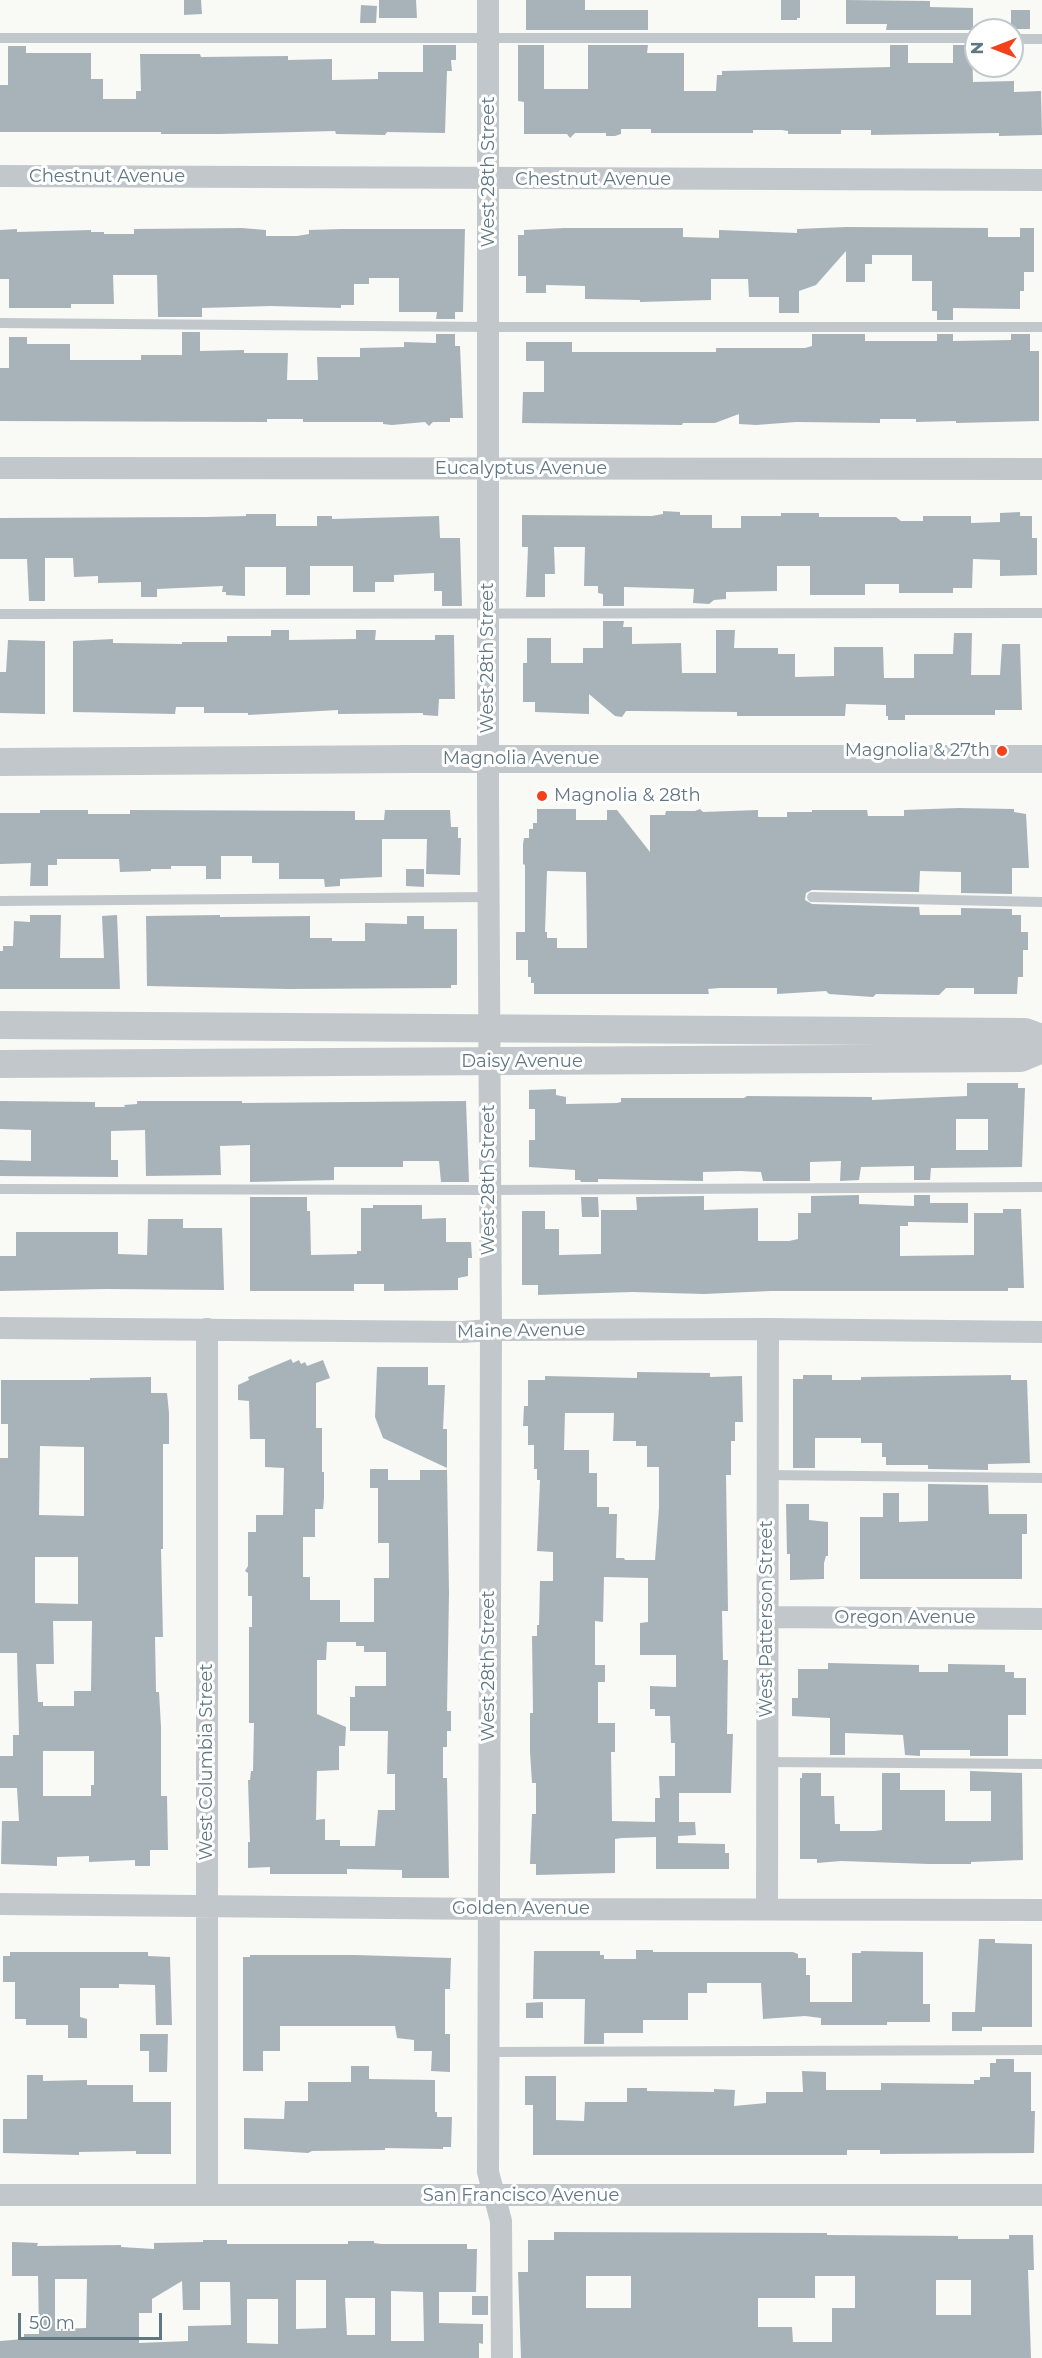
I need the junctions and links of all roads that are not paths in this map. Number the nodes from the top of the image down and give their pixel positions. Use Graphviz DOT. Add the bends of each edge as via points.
graph roads {
  1 [pos="489,0"];
  2 [pos="0,38"];
  3 [pos="488,38"];
  4 [pos="964,39"];
  5 [pos="1024,39"];
  6 [pos="1042,39"];
  7 [pos="0,176"];
  8 [pos="489,180"];
  9 [pos="1042,180"];
  10 [pos="0,323"];
  11 [pos="489,327"];
  12 [pos="1042,327"];
  13 [pos="0,468"];
  14 [pos="1042,469"];
  15 [pos="488,470"];
  16 [pos="1042,613"];
  17 [pos="0,614"];
  18 [pos="488,614"];
  19 [pos="488,759"];
  20 [pos="1042,759"];
  21 [pos="0,762"];
  22 [pos="489,897"];
  23 [pos="812,897"];
  24 [pos="0,901"];
  25 [pos="1042,902"];
  26 [pos="0,1025"];
  27 [pos="490,1027"];
  28 [pos="1042,1038"];
  29 [pos="1042,1049"];
  30 [pos="488,1063"];
  31 [pos="0,1065"];
  32 [pos="1042,1187"];
  33 [pos="0,1189"];
  34 [pos="489,1190"];
  35 [pos="0,1328"];
  36 [pos="207,1329"];
  37 [pos="768,1329"];
  38 [pos="491,1330"];
  39 [pos="1042,1332"];
  40 [pos="768,1475"];
  41 [pos="1042,1478"];
  42 [pos="768,1617"];
  43 [pos="1042,1619"];
  44 [pos="767,1762"];
  45 [pos="1042,1764"];
  46 [pos="0,1904"];
  47 [pos="207,1906"];
  48 [pos="488,1909"];
  49 [pos="767,1910"];
  50 [pos="1042,1910"];
  51 [pos="1042,2050"];
  52 [pos="489,2052"];
  53 [pos="0,2195"];
  54 [pos="207,2195"];
  55 [pos="1042,2195"];
  56 [pos="493,2196"];
  57 [pos="502,2358"];
  1 -- 3 [label="street, West 28th Street"];
  2 -- 3 [label="lane"];
  3 -- 4 [label="lane"];
  3 -- 8 [label="street, West 28th Street"];
  5 -- 6 [label="lane"];
  7 -- 8 [label="street, Chestnut Avenue"];
  8 -- 9 [label="street, Chestnut Avenue"];
  8 -- 11 [label="street, West 28th Street"];
  10 -- 11 [label="lane"];
  11 -- 12 [label="lane"];
  11 -- 15 [label="street, West 28th Street"];
  13 -- 15 [label="street, Eucalyptus Avenue"];
  14 -- 15 [label="street, Eucalyptus Avenue"];
  15 -- 18 [label="street, West 28th Street"];
  16 -- 18 [label="lane"];
  17 -- 18 [label="lane"];
  18 -- 19 [label="street, West 28th Street"];
  19 -- 20 [label="street, Magnolia Avenue"];
  19 -- 21 [label="street, Magnolia Avenue"];
  19 -- 22 [label="street, West 28th Street"];
  22 -- 24 [label="lane"];
  22 -- 27 [label="street, West 28th Street"];
  23 -- 25 [label="lane"];
  26 -- 27 [label="street, Daisy Avenue"];
  27 -- 28 [label="street, Daisy Avenue" via="1025,1032"];
  27 -- 30 [label="street, West 28th Street"];
  29 -- 30 [label="street, Daisy Avenue" via="1021,1058"];
  30 -- 31 [label="street, Daisy Avenue"];
  30 -- 34 [label="street, West 28th Street"];
  32 -- 34 [label="lane"];
  33 -- 34 [label="lane"];
  34 -- 38 [label="street, West 28th Street"];
  35 -- 36 [label="street, Maine Avenue"];
  36 -- 38 [label="street, Maine Avenue"];
  36 -- 47 [label="street, West Columbia Street"];
  37 -- 38 [label="street, Maine Avenue"];
  37 -- 39 [label="street, Maine Avenue"];
  37 -- 40 [label="street, West Patterson Street"];
  38 -- 48 [label="street, West 28th Street"];
  40 -- 41 [label="lane"];
  40 -- 42 [label="street, West Patterson Street"];
  42 -- 43 [label="street, Oregon Avenue"];
  42 -- 44 [label="street, West Patterson Street"];
  44 -- 45 [label="lane"];
  44 -- 49 [label="street, West Patterson Street"];
  46 -- 47 [label="street, Golden Avenue"];
  47 -- 48 [label="street, Golden Avenue"];
  47 -- 54 [label="street, West Columbia Street"];
  48 -- 49 [label="street, Golden Avenue"];
  48 -- 52 [label="street, West 28th Street"];
  49 -- 50 [label="street, Golden Avenue"];
  51 -- 52 [label="lane"];
  52 -- 56 [label="street, West 28th Street" via="488,2172"];
  53 -- 54 [label="street, San Francisco Avenue"];
  54 -- 56 [label="street, San Francisco Avenue"];
  55 -- 56 [label="street, San Francisco Avenue"];
  56 -- 57 [label="street, West 28th Street" via="501,2221"];
}
